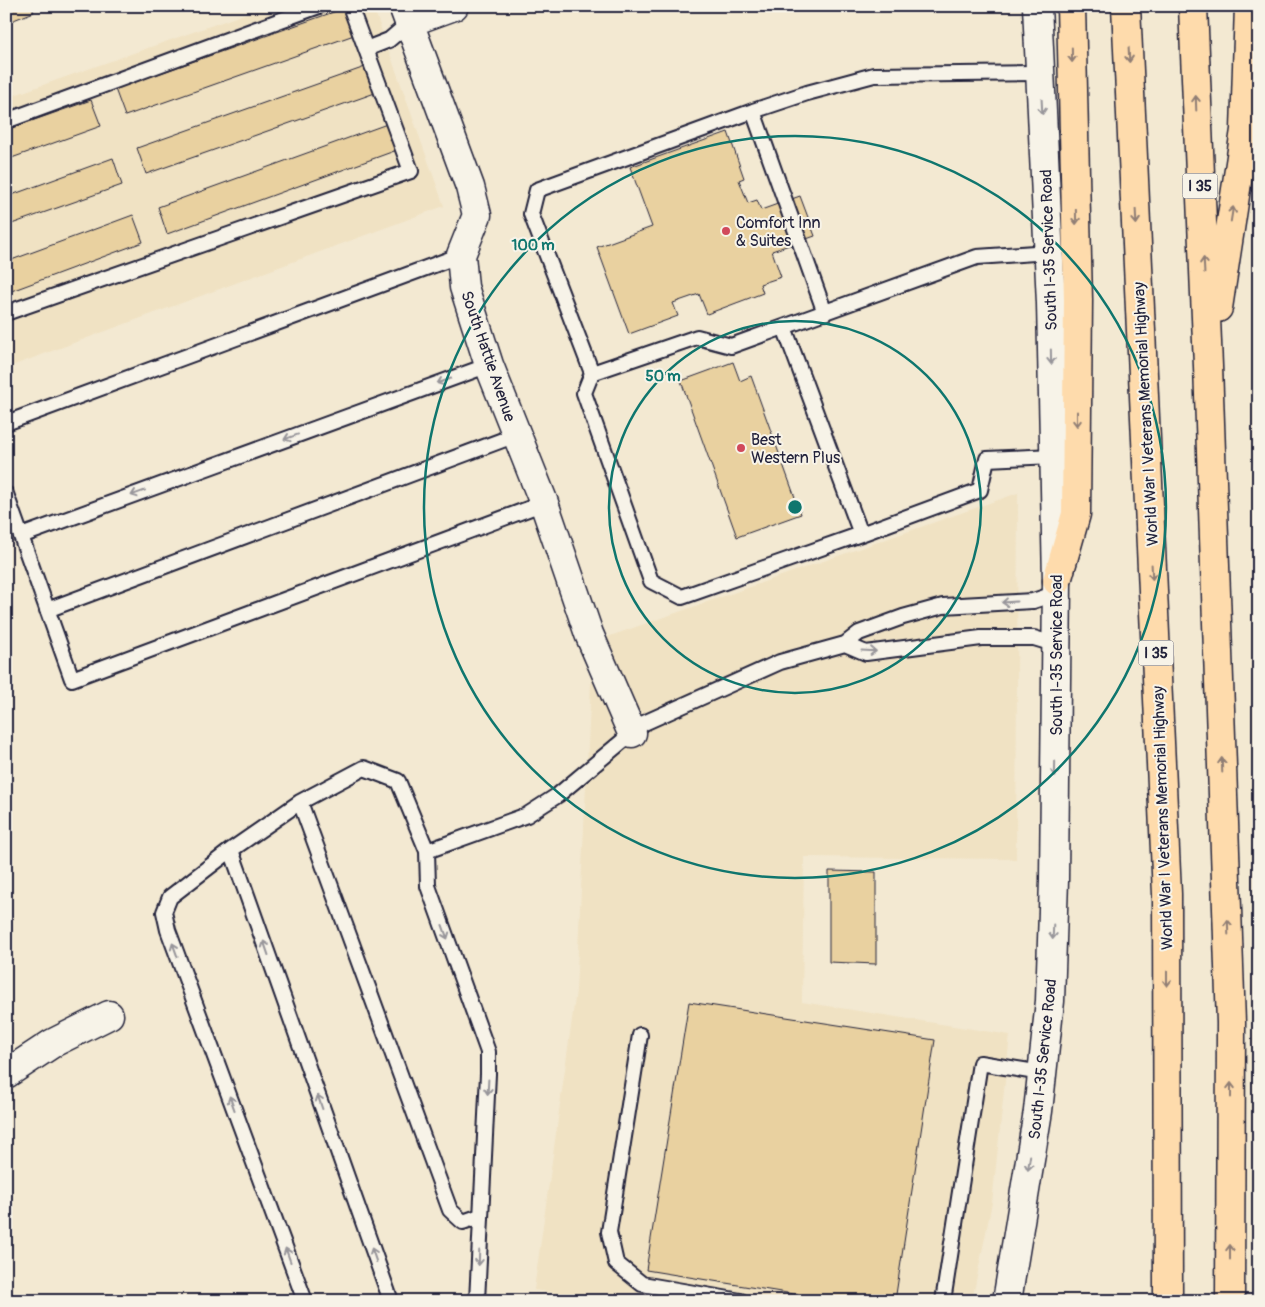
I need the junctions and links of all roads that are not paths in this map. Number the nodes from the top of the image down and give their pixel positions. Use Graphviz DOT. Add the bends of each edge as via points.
graph roads {
  1 [pos="320,6"];
  2 [pos="350,6"];
  3 [pos="454,6"];
  4 [pos="1037,6"];
  5 [pos="1071,6"];
  6 [pos="1126,6"];
  7 [pos="1192,6"];
  8 [pos="1249,6"];
  9 [pos="407,14"];
  10 [pos="366,49"];
  11 [pos="1040,73"];
  12 [pos="753,111"];
  13 [pos="6,121"];
  14 [pos="1049,252"];
  15 [pos="461,255"];
  16 [pos="825,312"];
  17 [pos="6,313"];
  18 [pos="784,327"];
  19 [pos="490,365"];
  20 [pos="1208,366"];
  21 [pos="592,373"];
  22 [pos="6,423"];
  23 [pos="516,435"];
  24 [pos="1053,456"];
  25 [pos="6,494"];
  26 [pos="544,503"];
  27 [pos="861,534"];
  28 [pos="21,536"];
  29 [pos="1057,587"];
  30 [pos="47,610"];
  31 [pos="845,644"];
  32 [pos="1056,645"];
  33 [pos="632,732"];
  34 [pos="300,802"];
  35 [pos="232,850"];
  36 [pos="427,850"];
  37 [pos="109,1015"];
  38 [pos="640,1035"];
  39 [pos="1042,1073"];
  40 [pos="6,1074"];
  41 [pos="480,1216"];
  42 [pos="305,1301"];
  43 [pos="391,1301"];
  44 [pos="477,1301"];
  45 [pos="741,1301"];
  46 [pos="944,1301"];
  47 [pos="1007,1301"];
  48 [pos="1168,1301"];
  49 [pos="1230,1301"];
  1 -- 13 [label="lane"];
  2 -- 10 [label="lane"];
  3 -- 9 [label="main road"];
  4 -- 11 [label="main road, South I-35 Service Road"];
  5 -- 29 [label="highway, one-way" via="1078,300 1076,514"];
  6 -- 48 [label="highway, World War I Veterans Memorial Highway / I 35, one-way" via="1167,894"];
  20 -- 7 [label="highway, I 35, one-way"];
  20 -- 8 [label="highway, one-way" via="1246,130"];
  9 -- 10 [label="lane" via="389,40"];
  9 -- 15 [label="main road, South Hattie Avenue" via="470,187 477,215"];
  10 -- 17 [label="lane" via="411,171"];
  11 -- 12 [label="lane" via="874,75"];
  11 -- 14 [label="main road, South I-35 Service Road, one-way"];
  12 -- 16 [label="lane"];
  12 -- 21 [label="lane" via="537,190 531,214"];
  14 -- 16 [label="lane" via="977,257"];
  14 -- 24 [label="main road, South I-35 Service Road, one-way"];
  15 -- 19 [label="main road, South Hattie Avenue" via="464,287"];
  15 -- 22 [label="lane"];
  16 -- 18 [label="lane"];
  18 -- 21 [label="lane" via="731,346 697,338"];
  18 -- 27 [label="lane"];
  19 -- 23 [label="main road, South Hattie Avenue"];
  19 -- 28 [label="lane, one-way"];
  49 -- 20 [label="highway, I 35, one-way" via="1231,1023"];
  21 -- 27 [label="lane" via="584,393 651,581 682,598"];
  23 -- 26 [label="main road, South Hattie Avenue"];
  23 -- 30 [label="lane"];
  24 -- 27 [label="lane" via="987,459 980,490"];
  24 -- 29 [label="main road, South I-35 Service Road"];
  25 -- 28 [label="lane"];
  26 -- 30 [label="lane" via="72,679"];
  26 -- 33 [label="main road, South Hattie Avenue" via="589,634"];
  28 -- 30 [label="lane"];
  29 -- 31 [label="lane, one-way" via="1034,600 943,606 859,633"];
  29 -- 32 [label="main road, South I-35 Service Road"];
  31 -- 32 [label="lane, one-way" via="866,653 981,638 1034,638"];
  31 -- 33 [label="lane" via="780,662 644,723"];
  32 -- 39 [label="main road, South I-35 Service Road, one-way" via="1054,898 1050,1001"];
  33 -- 36 [label="lane" via="558,795 526,815"];
  34 -- 35 [label="lane"];
  34 -- 36 [label="lane" via="364,768 398,781"];
  34 -- 41 [label="lane" via="450,1210 463,1222"];
  42 -- 35 [label="lane, one-way" via="171,939 164,912 170,897"];
  43 -- 35 [label="lane, one-way"];
  36 -- 41 [label="lane, one-way" via="428,886 488,1052"];
  37 -- 40 [label="main road" via="53,1043"];
  38 -- 45 [label="lane" via="609,1232 616,1263 642,1284"];
  39 -- 46 [label="lane" via="980,1063"];
  39 -- 47 [label="main road, South I-35 Service Road, one-way"];
  41 -- 44 [label="lane, one-way"];
}
